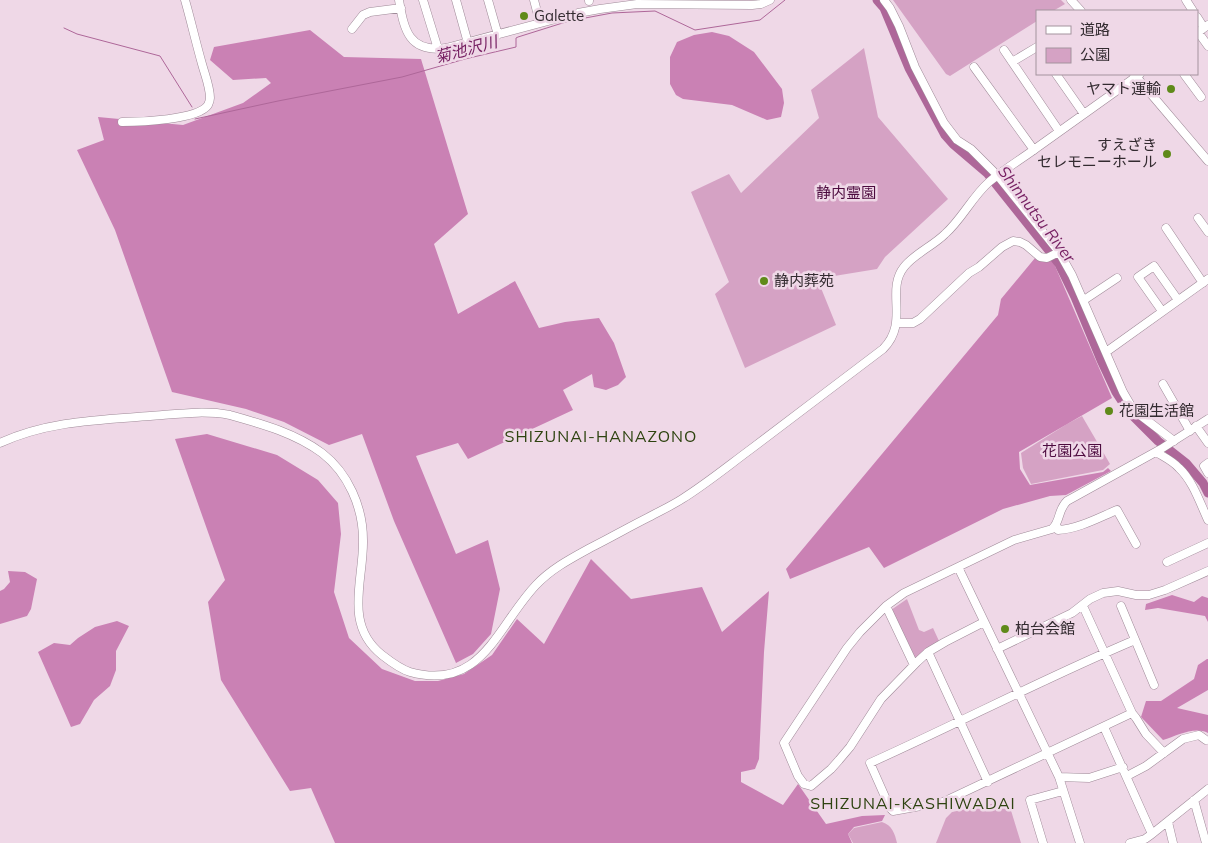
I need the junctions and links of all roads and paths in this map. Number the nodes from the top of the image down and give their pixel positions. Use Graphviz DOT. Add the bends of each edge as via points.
graph roads {
  1 [pos="185,0"];
  2 [pos="423,0"];
  3 [pos="456,0"];
  4 [pos="488,0"];
  5 [pos="534,0"];
  6 [pos="770,0"];
  7 [pos="884,0"];
  8 [pos="1072,0"];
  9 [pos="689,2"];
  10 [pos="400,4"];
  11 [pos="1080,10"];
  12 [pos="540,23"];
  13 [pos="352,29"];
  14 [pos="1202,29"];
  15 [pos="498,35"];
  16 [pos="468,43"];
  17 [pos="1208,46"];
  18 [pos="1036,47"];
  19 [pos="438,49"];
  20 [pos="1004,50"];
  21 [pos="1012,62"];
  22 [pos="974,67"];
  23 [pos="1057,75"];
  24 [pos="1137,75"];
  25 [pos="1185,75"];
  26 [pos="1202,97"];
  27 [pos="1084,114"];
  28 [pos="122,122"];
  29 [pos="1060,132"];
  30 [pos="1034,150"];
  31 [pos="1208,161"];
  32 [pos="997,177"];
  33 [pos="1198,218"];
  34 [pos="1166,228"];
  35 [pos="1208,232"];
  36 [pos="1058,253"];
  37 [pos="1117,278"];
  38 [pos="1206,281"];
  39 [pos="1084,300"];
  40 [pos="1178,300"];
  41 [pos="1162,311"];
  42 [pos="896,324"];
  43 [pos="1106,352"];
  44 [pos="1163,384"];
  45 [pos="1208,419"];
  46 [pos="1193,428"];
  47 [pos="0,442"];
  48 [pos="1172,442"];
  49 [pos="1208,443"];
  50 [pos="1158,450"];
  51 [pos="1208,463"];
  52 [pos="1208,473"];
  53 [pos="1208,520"];
  54 [pos="1056,526"];
  55 [pos="1208,543"];
  56 [pos="1136,544"];
  57 [pos="1167,562"];
  58 [pos="958,567"];
  59 [pos="1208,571"];
  60 [pos="886,606"];
  61 [pos="1083,606"];
  62 [pos="1121,606"];
  63 [pos="984,622"];
  64 [pos="1135,640"];
  65 [pos="997,649"];
  66 [pos="928,652"];
  67 [pos="1104,654"];
  68 [pos="914,665"];
  69 [pos="1154,685"];
  70 [pos="1018,693"];
  71 [pos="1132,713"];
  72 [pos="960,721"];
  73 [pos="1104,727"];
  74 [pos="1206,740"];
  75 [pos="1164,753"];
  76 [pos="1048,754"];
  77 [pos="1123,767"];
  78 [pos="1127,776"];
  79 [pos="1058,778"];
  80 [pos="988,782"];
  81 [pos="1208,789"];
  82 [pos="1063,790"];
  83 [pos="1194,800"];
  84 [pos="1168,822"];
  85 [pos="1152,834"];
  86 [pos="1134,842"];
  87 [pos="1043,843"];
  88 [pos="1080,843"];
  89 [pos="1173,843"];
  90 [pos="1206,843"];
  1 -- 28 [label="street" via="208,85 208,105 195,114 177,118"];
  2 -- 19 [label="street"];
  3 -- 16 [label="street"];
  4 -- 15 [label="street"];
  5 -- 12 [label="street"];
  6 -- 9 [label="street" via="752,5"];
  7 -- 32 [label="street" via="944,123 957,140 971,149"];
  8 -- 11 [label="street"];
  9 -- 12 [label="street" via="618,6"];
  10 -- 13 [label="street" via="363,15"];
  10 -- 19 [label="street" via="405,28 412,39 422,46"];
  12 -- 15 [label="street"];
  14 -- 17 [label="street"];
  15 -- 16 [label="street"];
  16 -- 19 [label="street"];
  18 -- 21 [label="street"];
  20 -- 21 [label="street"];
  21 -- 29 [label="street"];
  22 -- 30 [label="street"];
  23 -- 27 [label="street"];
  24 -- 27 [label="street"];
  24 -- 31 [label="street"];
  25 -- 26 [label="street"];
  27 -- 29 [label="street"];
  29 -- 30 [label="street"];
  30 -- 32 [label="street"];
  32 -- 36 [label="street"];
  32 -- 42 [label="street" via="942,238 903,268 896,288"];
  33 -- 35 [label="street"];
  34 -- 38 [label="street"];
  36 -- 39 [label="street"];
  36 -- 42 [label="street" via="1040,258 1026,245 1013,242 969,273 920,319"];
  37 -- 39 [label="street"];
  38 -- 40 [label="street"];
  39 -- 43 [label="street"];
  40 -- 41 [label="street"];
  40 -- 41 [label="street" via="1154,266 1138,277"];
  41 -- 43 [label="street"];
  42 -- 47 [label="street" via="891,340 883,349 718,474 681,500 555,568 533,587 492,645 474,663 442,675 409,672 388,660 370,643 358,612 363,540 356,501 349,485 324,454 298,438 230,416 200,413 75,422"];
  43 -- 48 [label="street" via="1130,404"];
  44 -- 46 [label="street"];
  45 -- 46 [label="street"];
  46 -- 48 [label="street"];
  46 -- 49 [label="street"];
  48 -- 50 [label="street"];
  50 -- 53 [label="street" via="1183,472"];
  50 -- 54 [label="street" via="1067,501 1060,510"];
  51 -- 52 [label="street" via="1204,466"];
  54 -- 56 [label="street" via="1058,530 1068,529 1117,510"];
  54 -- 58 [label="street" via="1014,540"];
  55 -- 57 [label="street"];
  58 -- 60 [label="street" via="904,593"];
  58 -- 63 [label="street"];
  59 -- 61 [label="street" via="1157,593 1103,592"];
  60 -- 68 [label="street"];
  60 -- 68 [label="street" via="847,648 784,743 804,784 811,786 840,760 881,699"];
  61 -- 65 [label="street"];
  61 -- 67 [label="street"];
  62 -- 64 [label="street"];
  63 -- 65 [label="street"];
  63 -- 66 [label="street"];
  64 -- 67 [label="street"];
  64 -- 69 [label="street"];
  65 -- 70 [label="street"];
  66 -- 68 [label="street"];
  66 -- 72 [label="street"];
  67 -- 70 [label="street"];
  67 -- 71 [label="street"];
  70 -- 72 [label="street"];
  70 -- 76 [label="street"];
  71 -- 73 [label="street"];
  71 -- 75 [label="street"];
  72 -- 80 [label="street"];
  72 -- 80 [label="street" via="870,763 890,808 893,811 903,810 942,802"];
  73 -- 76 [label="street"];
  73 -- 77 [label="street"];
  74 -- 75 [label="street" via="1199,735 1183,738"];
  75 -- 78 [label="street"];
  76 -- 79 [label="street"];
  76 -- 80 [label="street"];
  77 -- 78 [label="street"];
  77 -- 79 [label="street" via="1089,778"];
  78 -- 85 [label="street"];
  79 -- 82 [label="street"];
  81 -- 83 [label="street"];
  82 -- 87 [label="street" via="1030,800"];
  82 -- 88 [label="street"];
  83 -- 84 [label="street"];
  83 -- 90 [label="street"];
  84 -- 85 [label="street"];
  84 -- 89 [label="street"];
  85 -- 86 [label="street"];
}
